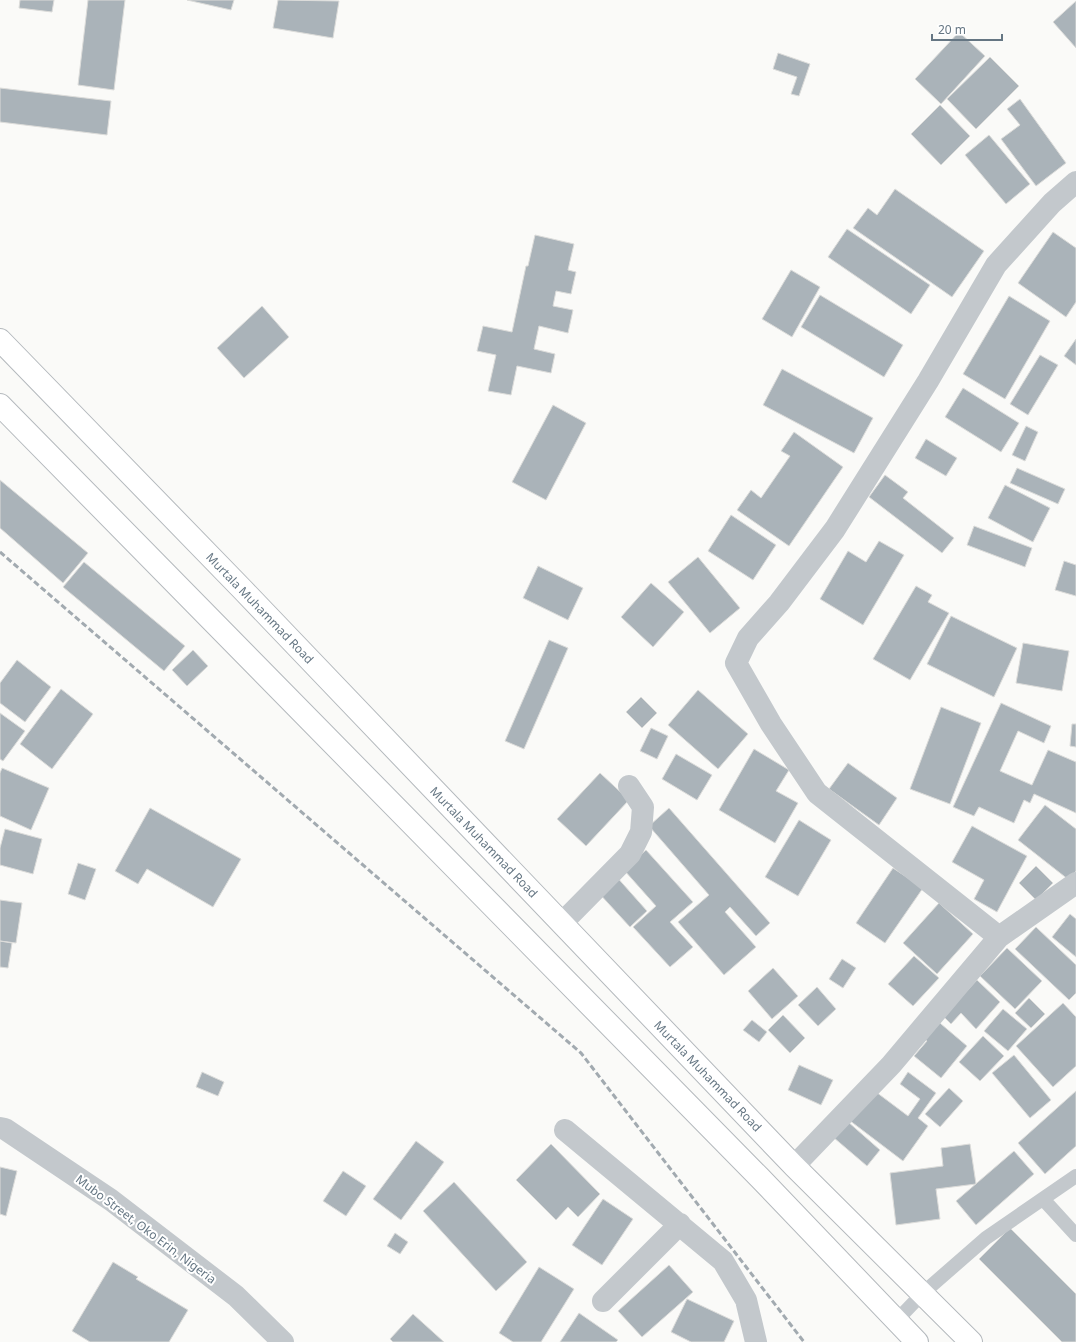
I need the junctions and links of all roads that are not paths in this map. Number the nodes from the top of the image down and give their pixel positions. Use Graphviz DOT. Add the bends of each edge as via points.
graph roads {
  1 [pos="1076,182"];
  2 [pos="0,340"];
  3 [pos="0,405"];
  4 [pos="629,786"];
  5 [pos="1076,883"];
  6 [pos="562,923"];
  7 [pos="999,937"];
  8 [pos="0,1128"];
  9 [pos="566,1130"];
  10 [pos="794,1166"];
  11 [pos="1076,1176"];
  12 [pos="1043,1199"];
  13 [pos="680,1224"];
  14 [pos="1076,1235"];
  15 [pos="923,1293"];
  16 [pos="603,1301"];
  17 [pos="897,1320"];
  18 [pos="283,1342"];
  19 [pos="756,1342"];
  20 [pos="917,1342"];
  21 [pos="971,1342"];
  1 -- 7 [label="street" via="1052,203 996,265 928,381 835,529 779,603 748,638 736,663 770,724 817,793"];
  2 -- 6 [label="highway, Murtala Muhammad Road"];
  3 -- 17 [label="highway"];
  4 -- 6 [label="street" via="643,807 641,832 630,854"];
  5 -- 7 [label="street"];
  6 -- 10 [label="highway, Murtala Muhammad Road"];
  7 -- 10 [label="street" via="891,1065"];
  8 -- 18 [label="street, Mubo Street, Oko Erin, Nigeria" via="111,1200 236,1296"];
  9 -- 13 [label="street"];
  10 -- 15 [label="highway, Murtala Muhammad Road"];
  11 -- 12 [label="lane"];
  12 -- 14 [label="lane"];
  12 -- 15 [label="lane" via="986,1238"];
  13 -- 16 [label="street"];
  13 -- 19 [label="street" via="723,1261 746,1300"];
  15 -- 17 [label="lane"];
  15 -- 21 [label="highway, Murtala Muhammad Road"];
  17 -- 20 [label="highway"];
}
